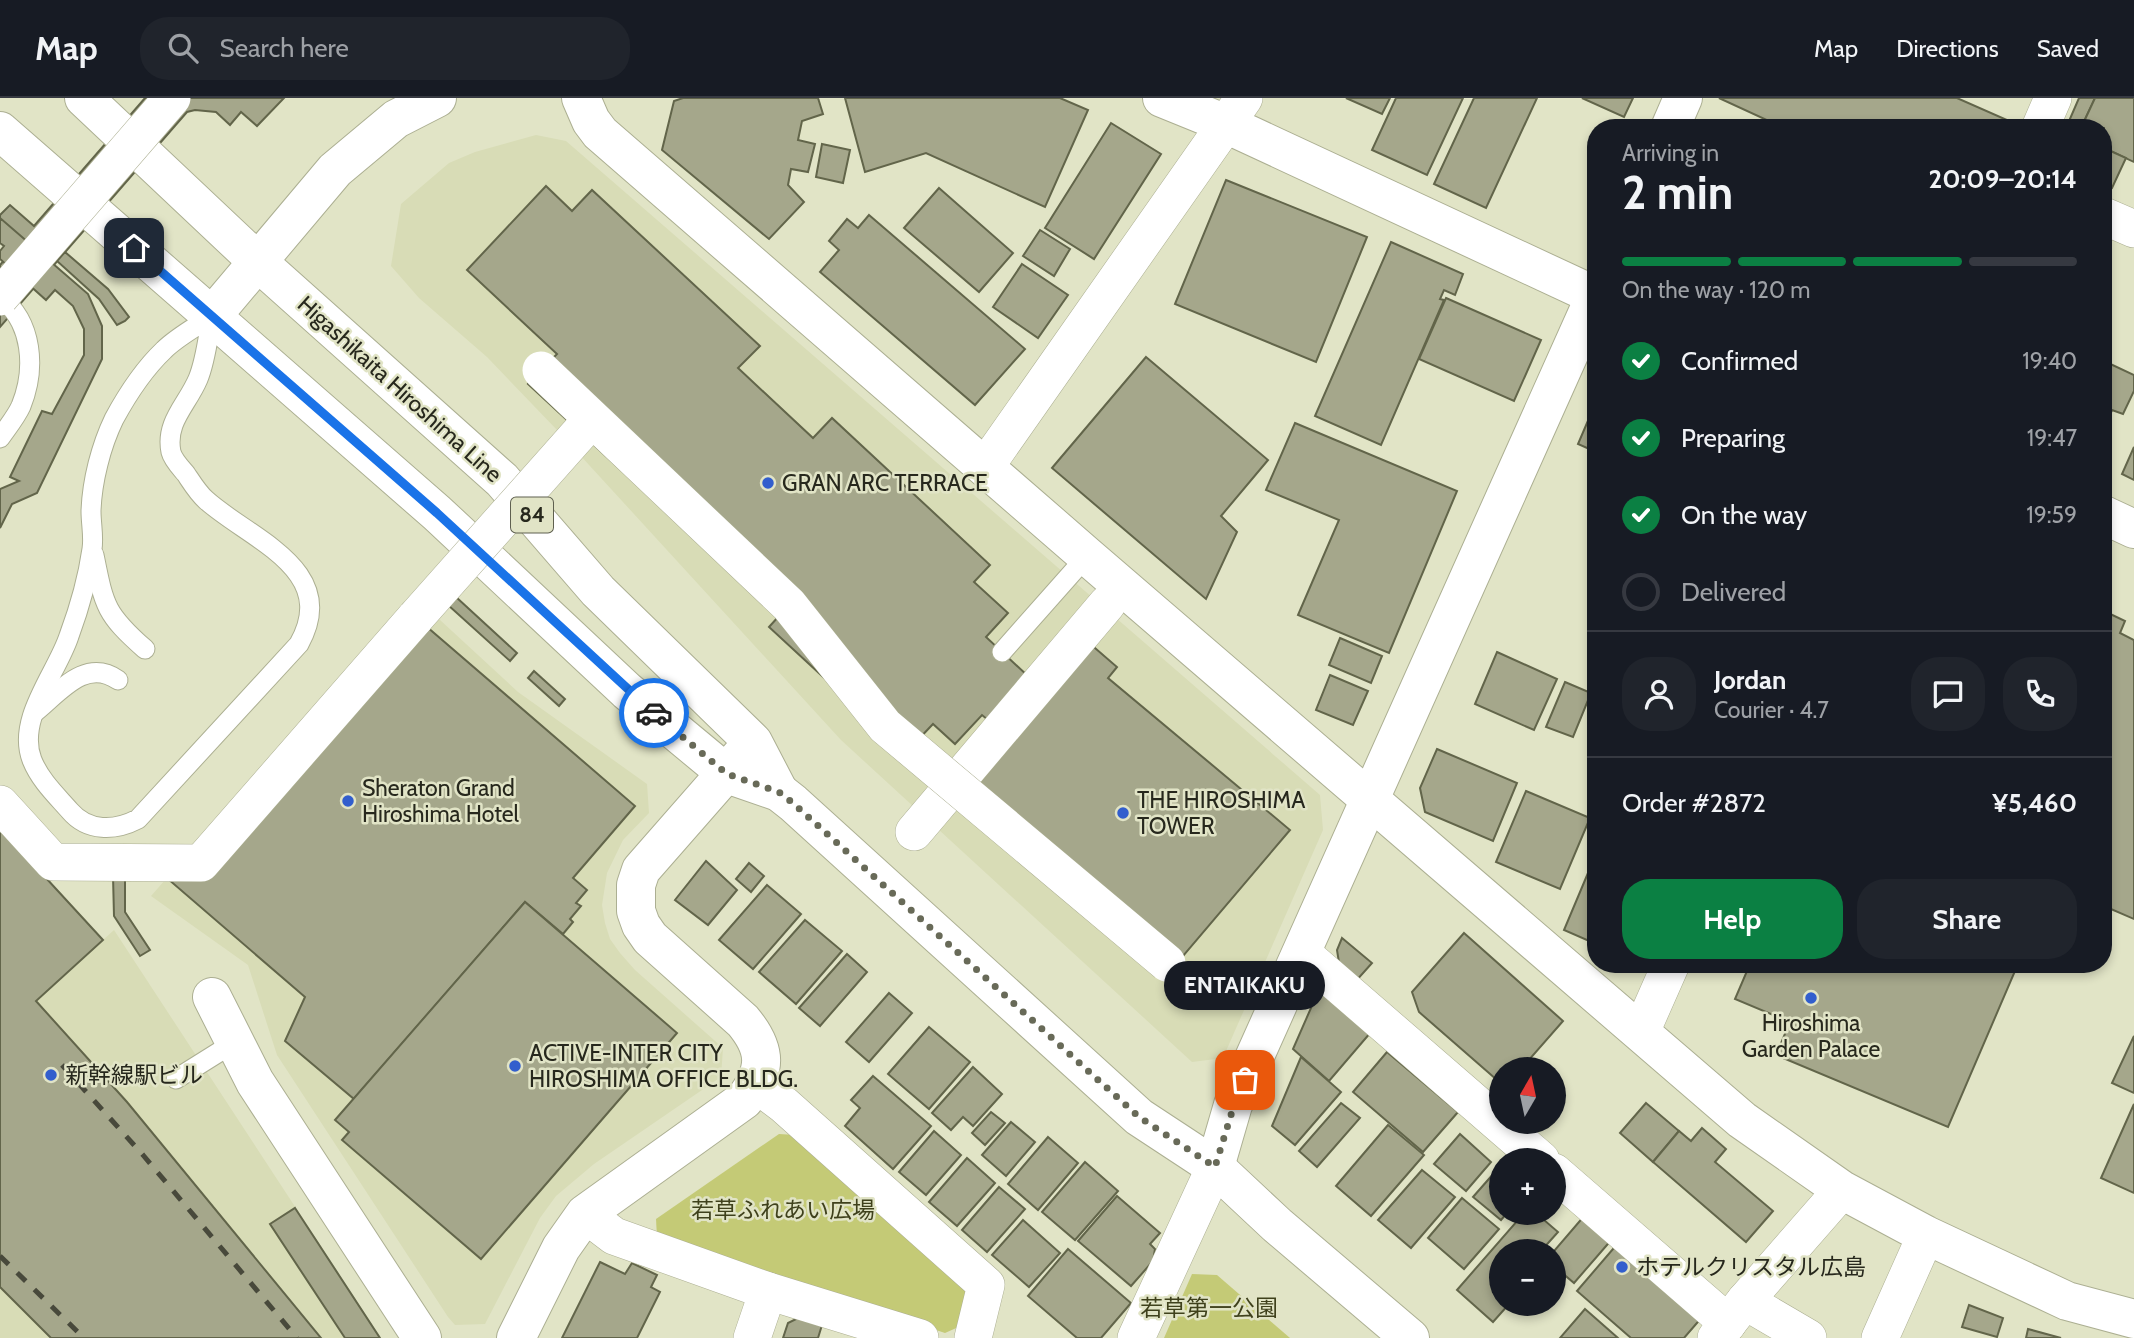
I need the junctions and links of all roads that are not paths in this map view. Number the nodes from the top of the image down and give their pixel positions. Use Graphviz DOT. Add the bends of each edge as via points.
graph roads {
  1 [pos="84,98"];
  2 [pos="172,98"];
  3 [pos="581,98"];
  4 [pos="1162,98"];
  5 [pos="1683,98"];
  6 [pos="2053,98"];
  7 [pos="425,100"];
  8 [pos="1235,111"];
  9 [pos="1674,119"];
  10 [pos="2044,119"];
  11 [pos="0,131"];
  12 [pos="2112,219"];
  13 [pos="2134,229"];
  14 [pos="258,262"];
  15 [pos="1587,290"];
  16 [pos="0,297"];
  17 [pos="1587,315"];
  18 [pos="212,316"];
  19 [pos="541,370"];
  20 [pos="597,415"];
  21 [pos="0,438"];
  22 [pos="985,467"];
  23 [pos="2112,519"];
  24 [pos="2134,529"];
  25 [pos="93,547"];
  26 [pos="1087,556"];
  27 [pos="1107,604"];
  28 [pos="145,649"];
  29 [pos="1002,652"];
  30 [pos="118,680"];
  31 [pos="34,713"];
  32 [pos="752,742"];
  33 [pos="727,774"];
  34 [pos="779,792"];
  35 [pos="1370,801"];
  36 [pos="0,804"];
  37 [pos="914,832"];
  38 [pos="1302,953"];
  39 [pos="1167,963"];
  40 [pos="1667,973"];
  41 [pos="212,996"];
  42 [pos="1641,1032"];
  43 [pos="235,1042"];
  44 [pos="176,1079"];
  45 [pos="757,1084"];
  46 [pos="1527,1148"];
  47 [pos="1215,1167"];
  48 [pos="1566,1182"];
  49 [pos="1842,1190"];
  50 [pos="585,1214"];
  51 [pos="1926,1235"];
  52 [pos="768,1291"];
  53 [pos="2134,1319"];
  54 [pos="1729,1321"];
  55 [pos="422,1338"];
  56 [pos="516,1338"];
  57 [pos="752,1338"];
  58 [pos="920,1338"];
  59 [pos="973,1338"];
  60 [pos="1136,1338"];
  61 [pos="1410,1338"];
  62 [pos="1808,1338"];
  63 [pos="1880,1338"];
  1 -- 14 [label="street, Higashikaita Hiroshima Line / 84"];
  2 -- 16 [label="street, bridge"];
  3 -- 22 [label="street" via="600,133"];
  4 -- 8 [label="street"];
  5 -- 9 [label="street"];
  6 -- 10 [label="street"];
  7 -- 14 [label="street" via="373,136 335,170"];
  8 -- 15 [label="street"];
  8 -- 22 [label="street"];
  11 -- 18 [label="street, Higashikaita Hiroshima Line / 84"];
  12 -- 13 [label="street"];
  14 -- 18 [label="street"];
  14 -- 32 [label="street, Higashikaita Hiroshima Line / 84" via="502,480 598,591"];
  16 -- 21 [label="lane" via="21,322 30,365 20,408"];
  17 -- 35 [label="street"];
  18 -- 25 [label="lane" via="165,348 113,421 97,468 91,510"];
  18 -- 31 [label="lane" via="199,377 176,414 171,455 205,499 296,570 309,598 306,632 138,819 120,827 99,828 78,820 41,778 31,758"];
  18 -- 33 [label="street, Higashikaita Hiroshima Line / 84" via="437,513 628,691"];
  19 -- 20 [label="street, bridge"];
  20 -- 36 [label="street, bridge" via="446,596 201,863 119,869 53,862"];
  20 -- 39 [label="street, bridge" via="789,606 886,726"];
  22 -- 26 [label="street"];
  23 -- 24 [label="street"];
  25 -- 28 [label="lane" via="105,603 113,618"];
  25 -- 31 [label="lane" via="69,637"];
  26 -- 29 [label="lane"];
  26 -- 35 [label="street"];
  27 -- 37 [label="street"];
  30 -- 31 [label="lane" via="98,673 78,676"];
  32 -- 33 [label="street"];
  32 -- 34 [label="street, Higashikaita Hiroshima Line / 84"];
  33 -- 34 [label="street, Higashikaita Hiroshima Line / 84"];
  33 -- 45 [label="street" via="641,870 636,911 650,938 754,1034 761,1049"];
  34 -- 47 [label="street, Higashikaita Hiroshima Line / 84" via="1139,1117"];
  35 -- 38 [label="street"];
  35 -- 42 [label="street"];
  38 -- 46 [label="street"];
  38 -- 47 [label="street" via="1234,1105"];
  40 -- 42 [label="street"];
  41 -- 43 [label="street"];
  42 -- 49 [label="street" via="1742,1120"];
  43 -- 44 [label="lane"];
  43 -- 55 [label="street" via="255,1082"];
  45 -- 50 [label="street" via="744,1100"];
  45 -- 59 [label="street" via="986,1285"];
  47 -- 60 [label="street"];
  47 -- 61 [label="street, Higashikaita Hiroshima Line / 84"];
  48 -- 54 [label="street"];
  49 -- 51 [label="street"];
  49 -- 54 [label="street"];
  50 -- 52 [label="street" via="614,1236"];
  50 -- 56 [label="street" via="562,1248"];
  51 -- 53 [label="street" via="2067,1301"];
  51 -- 63 [label="street"];
  52 -- 57 [label="street"];
  52 -- 58 [label="street"];
  54 -- 62 [label="street"];
}
